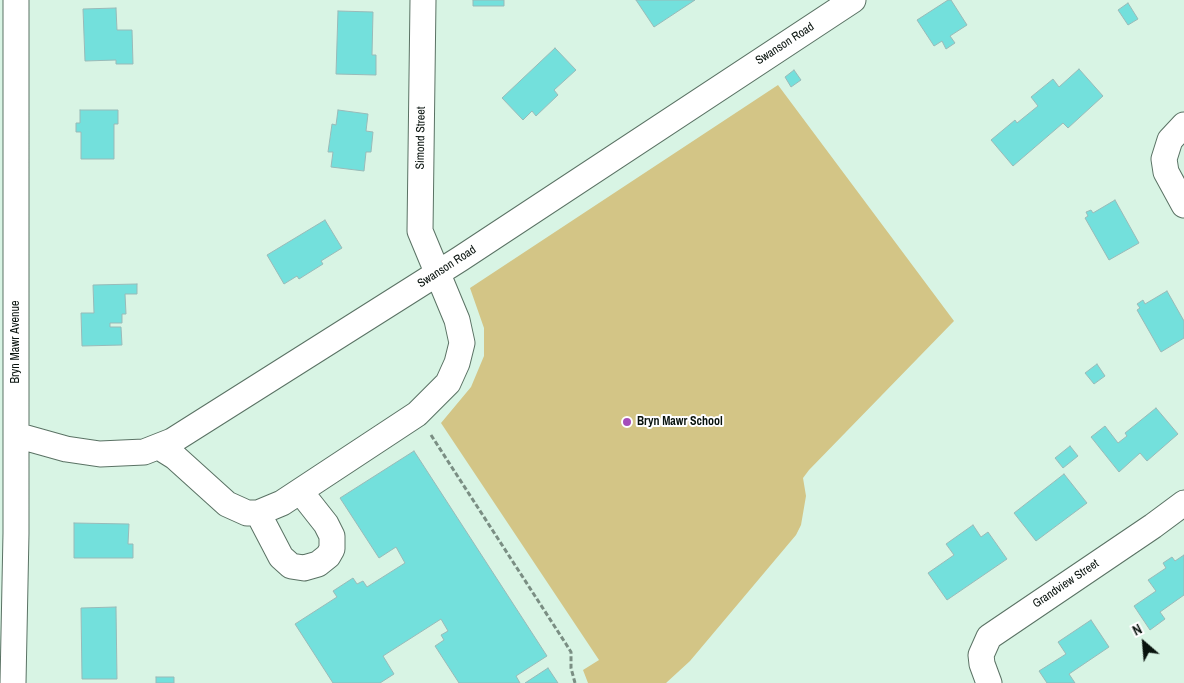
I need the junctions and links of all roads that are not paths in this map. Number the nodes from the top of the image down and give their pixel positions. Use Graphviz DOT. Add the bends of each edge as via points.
graph roads {
  1 [pos="16,0"];
  2 [pos="423,0"];
  3 [pos="853,0"];
  4 [pos="1184,125"];
  5 [pos="1184,205"];
  6 [pos="439,272"];
  7 [pos="16,435"];
  8 [pos="159,447"];
  9 [pos="300,491"];
  10 [pos="1184,503"];
  11 [pos="258,513"];
  12 [pos="13,683"];
  13 [pos="990,683"];
  1 -- 7 [label="street, Bryn Mawr Avenue"];
  2 -- 6 [label="street, Simond Street" via="420,231"];
  3 -- 6 [label="street, Swanson Road"];
  4 -- 5 [label="street" via="1170,140 1164,158 1166,172"];
  6 -- 8 [label="street, Swanson Road" via="196,428"];
  6 -- 9 [label="street, Simond Street" via="462,343 448,383 417,414"];
  7 -- 8 [label="street, Swanson Road" via="66,449 100,454 136,453"];
  7 -- 12 [label="street, Bryn Mawr Avenue"];
  8 -- 11 [label="street" via="176,457 227,504 246,513"];
  9 -- 11 [label="street, Simond Street"];
  9 -- 11 [label="street" via="332,536 332,549 318,564 304,568 290,566 281,557"];
  10 -- 13 [label="street, Grandview Street" via="989,637 981,655"];
}
